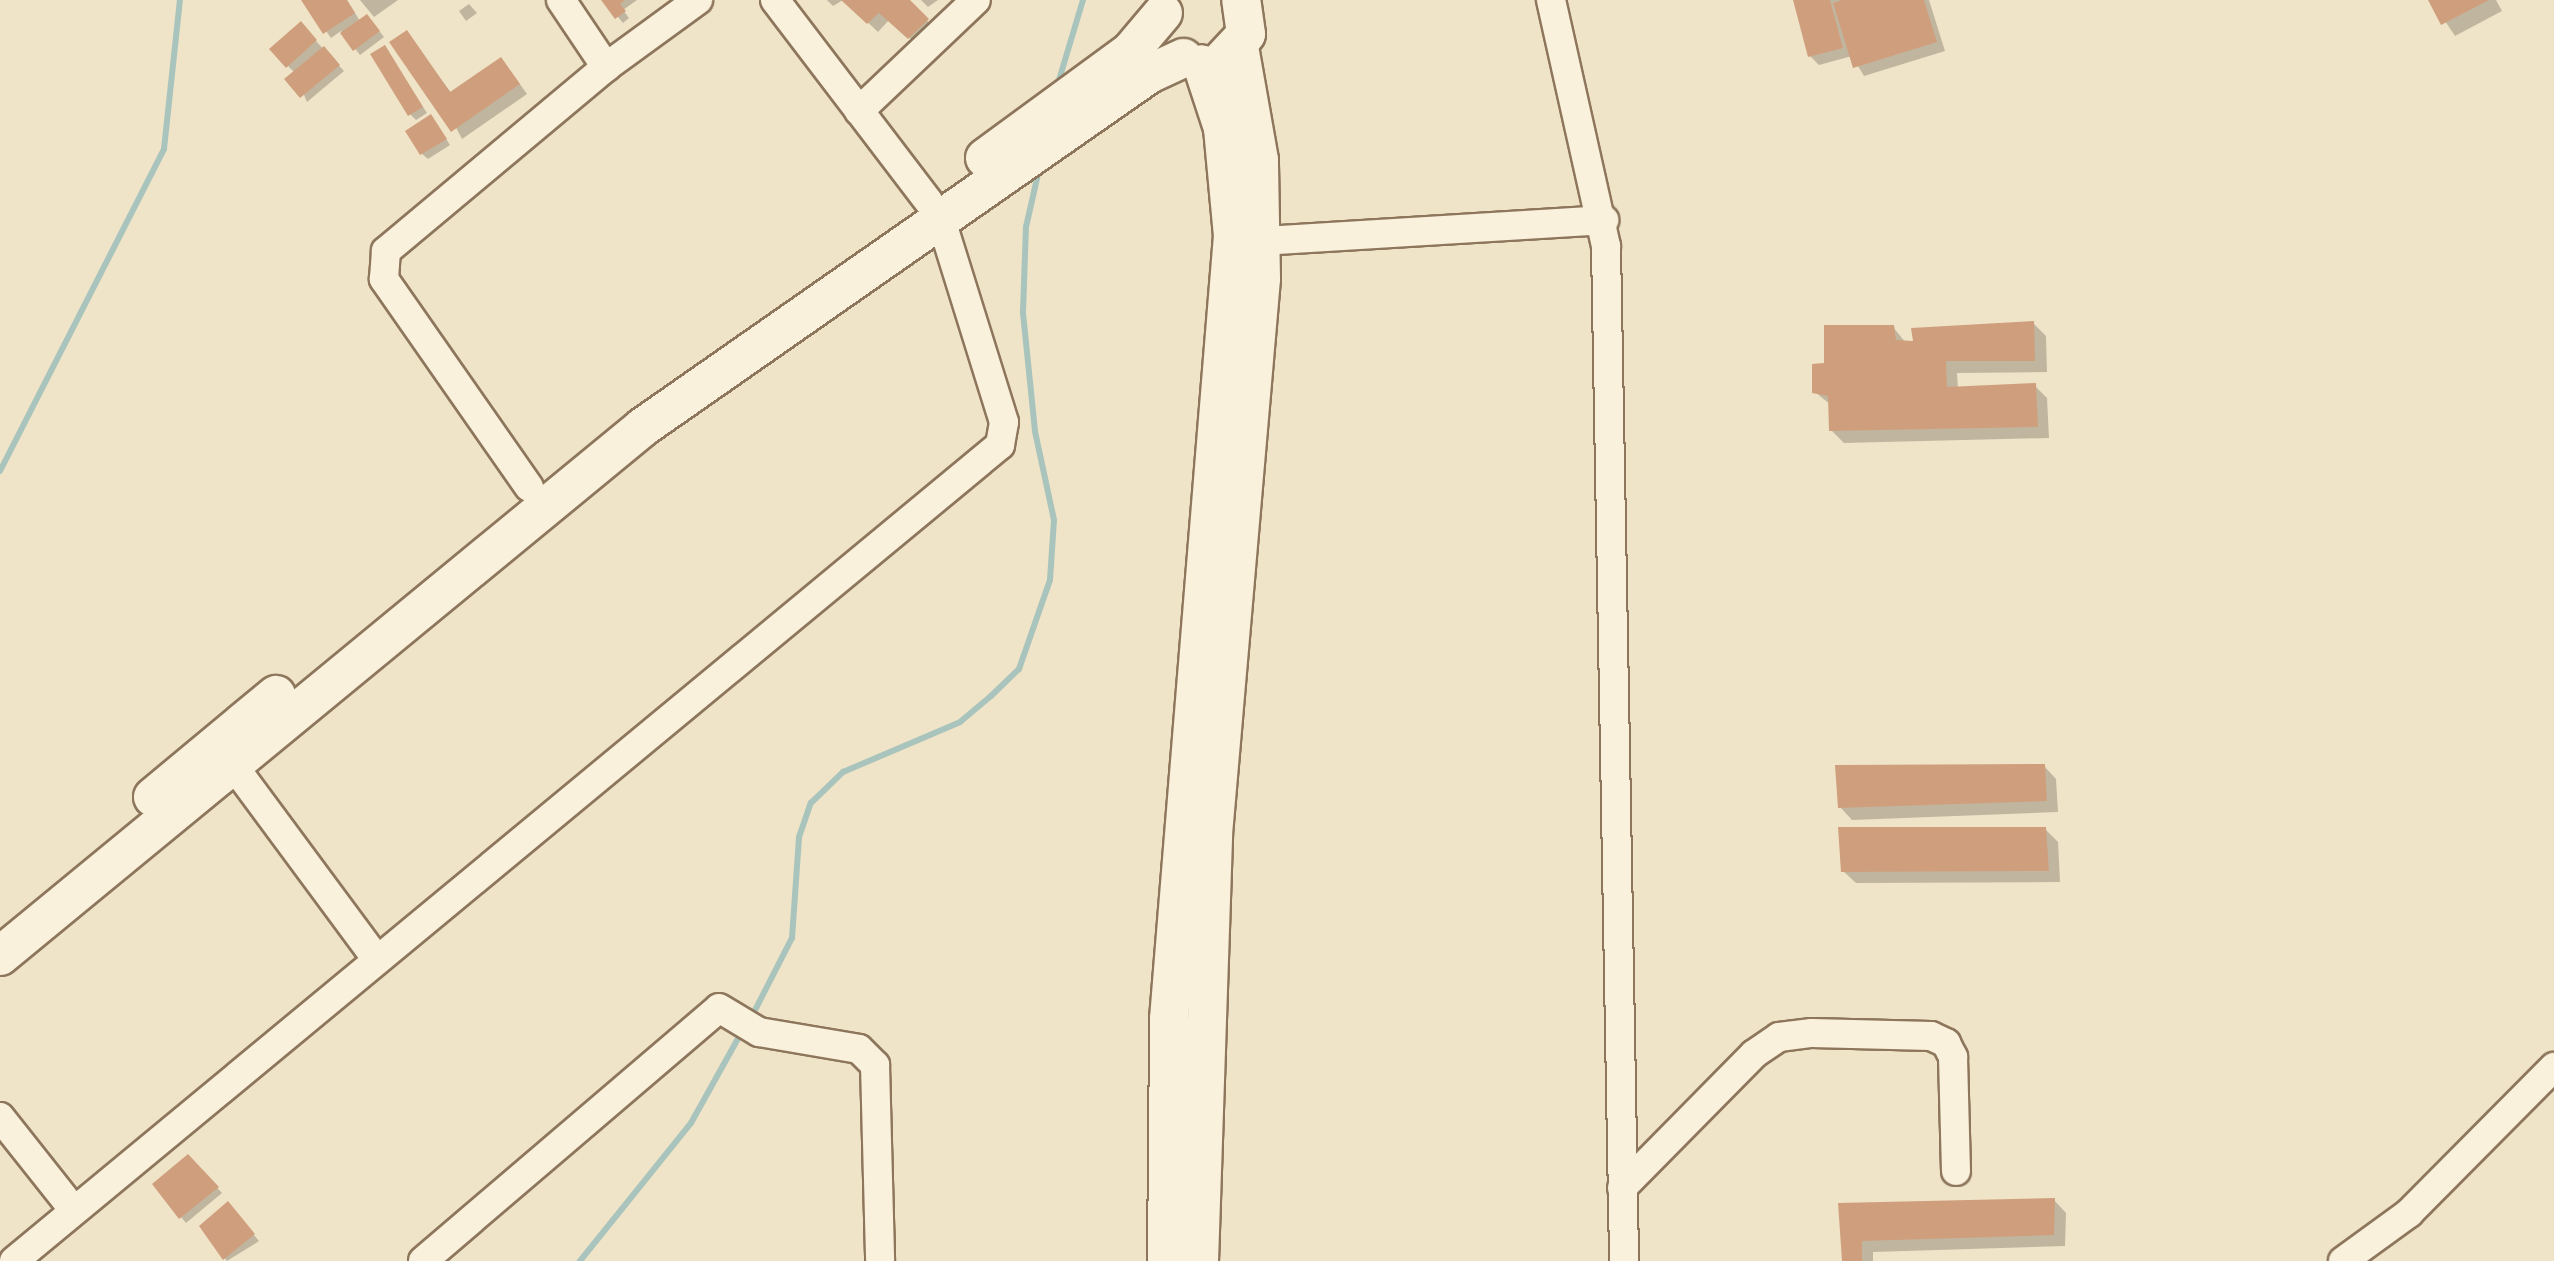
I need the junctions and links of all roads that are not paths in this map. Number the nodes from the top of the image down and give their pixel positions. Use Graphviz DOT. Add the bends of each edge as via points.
graph roads {
  1 [pos="561,0"];
  2 [pos="698,0"];
  3 [pos="775,0"];
  4 [pos="976,0"];
  5 [pos="1551,0"];
  6 [pos="1166,6"];
  7 [pos="1249,16"];
  8 [pos="1193,61"];
  9 [pos="606,67"];
  10 [pos="858,111"];
  11 [pos="1042,139"];
  12 [pos="935,211"];
  13 [pos="1604,220"];
  14 [pos="1262,241"];
  15 [pos="529,487"];
  16 [pos="233,764"];
  17 [pos="0,922"];
  18 [pos="0,956"];
  19 [pos="375,958"];
  20 [pos="2554,1067"];
  21 [pos="0,1118"];
  22 [pos="1956,1172"];
  23 [pos="1622,1188"];
  24 [pos="72,1208"];
  25 [pos="14,1261"];
  26 [pos="423,1261"];
  27 [pos="880,1261"];
  28 [pos="1167,1261"];
  29 [pos="1199,1261"];
  30 [pos="1624,1261"];
  31 [pos="2344,1261"];
  1 -- 9 [label="street"];
  2 -- 9 [label="street"];
  3 -- 10 [label="street"];
  4 -- 10 [label="street"];
  5 -- 13 [label="street"];
  6 -- 8 [label="main road" via="1168,44"];
  6 -- 11 [label="main road" via="1130,52 1071,98"];
  7 -- 8 [label="main road"];
  7 -- 14 [label="main road"];
  8 -- 11 [label="main road" via="1149,74"];
  8 -- 28 [label="main road" via="1223,128 1234,236 1176,922 1164,1160"];
  9 -- 15 [label="street" via="386,251 381,266"];
  10 -- 12 [label="street"];
  11 -- 12 [label="main road"];
  12 -- 15 [label="main road"];
  12 -- 16 [label="main road" via="644,427"];
  12 -- 19 [label="street" via="1004,422 1000,445"];
  13 -- 14 [label="street"];
  13 -- 23 [label="street"];
  14 -- 29 [label="main road" via="1213,834"];
  15 -- 17 [label="main road"];
  16 -- 18 [label="main road"];
  16 -- 19 [label="street"];
  19 -- 24 [label="street"];
  20 -- 31 [label="street" via="2410,1213"];
  21 -- 24 [label="street"];
  22 -- 23 [label="street" via="1953,1057 1946,1044 1931,1036 1812,1033 1778,1037 1754,1054"];
  23 -- 30 [label="street"];
  24 -- 25 [label="street"];
  26 -- 27 [label="street" via="682,1034 723,1009 759,1032 859,1049 875,1065"];
}
